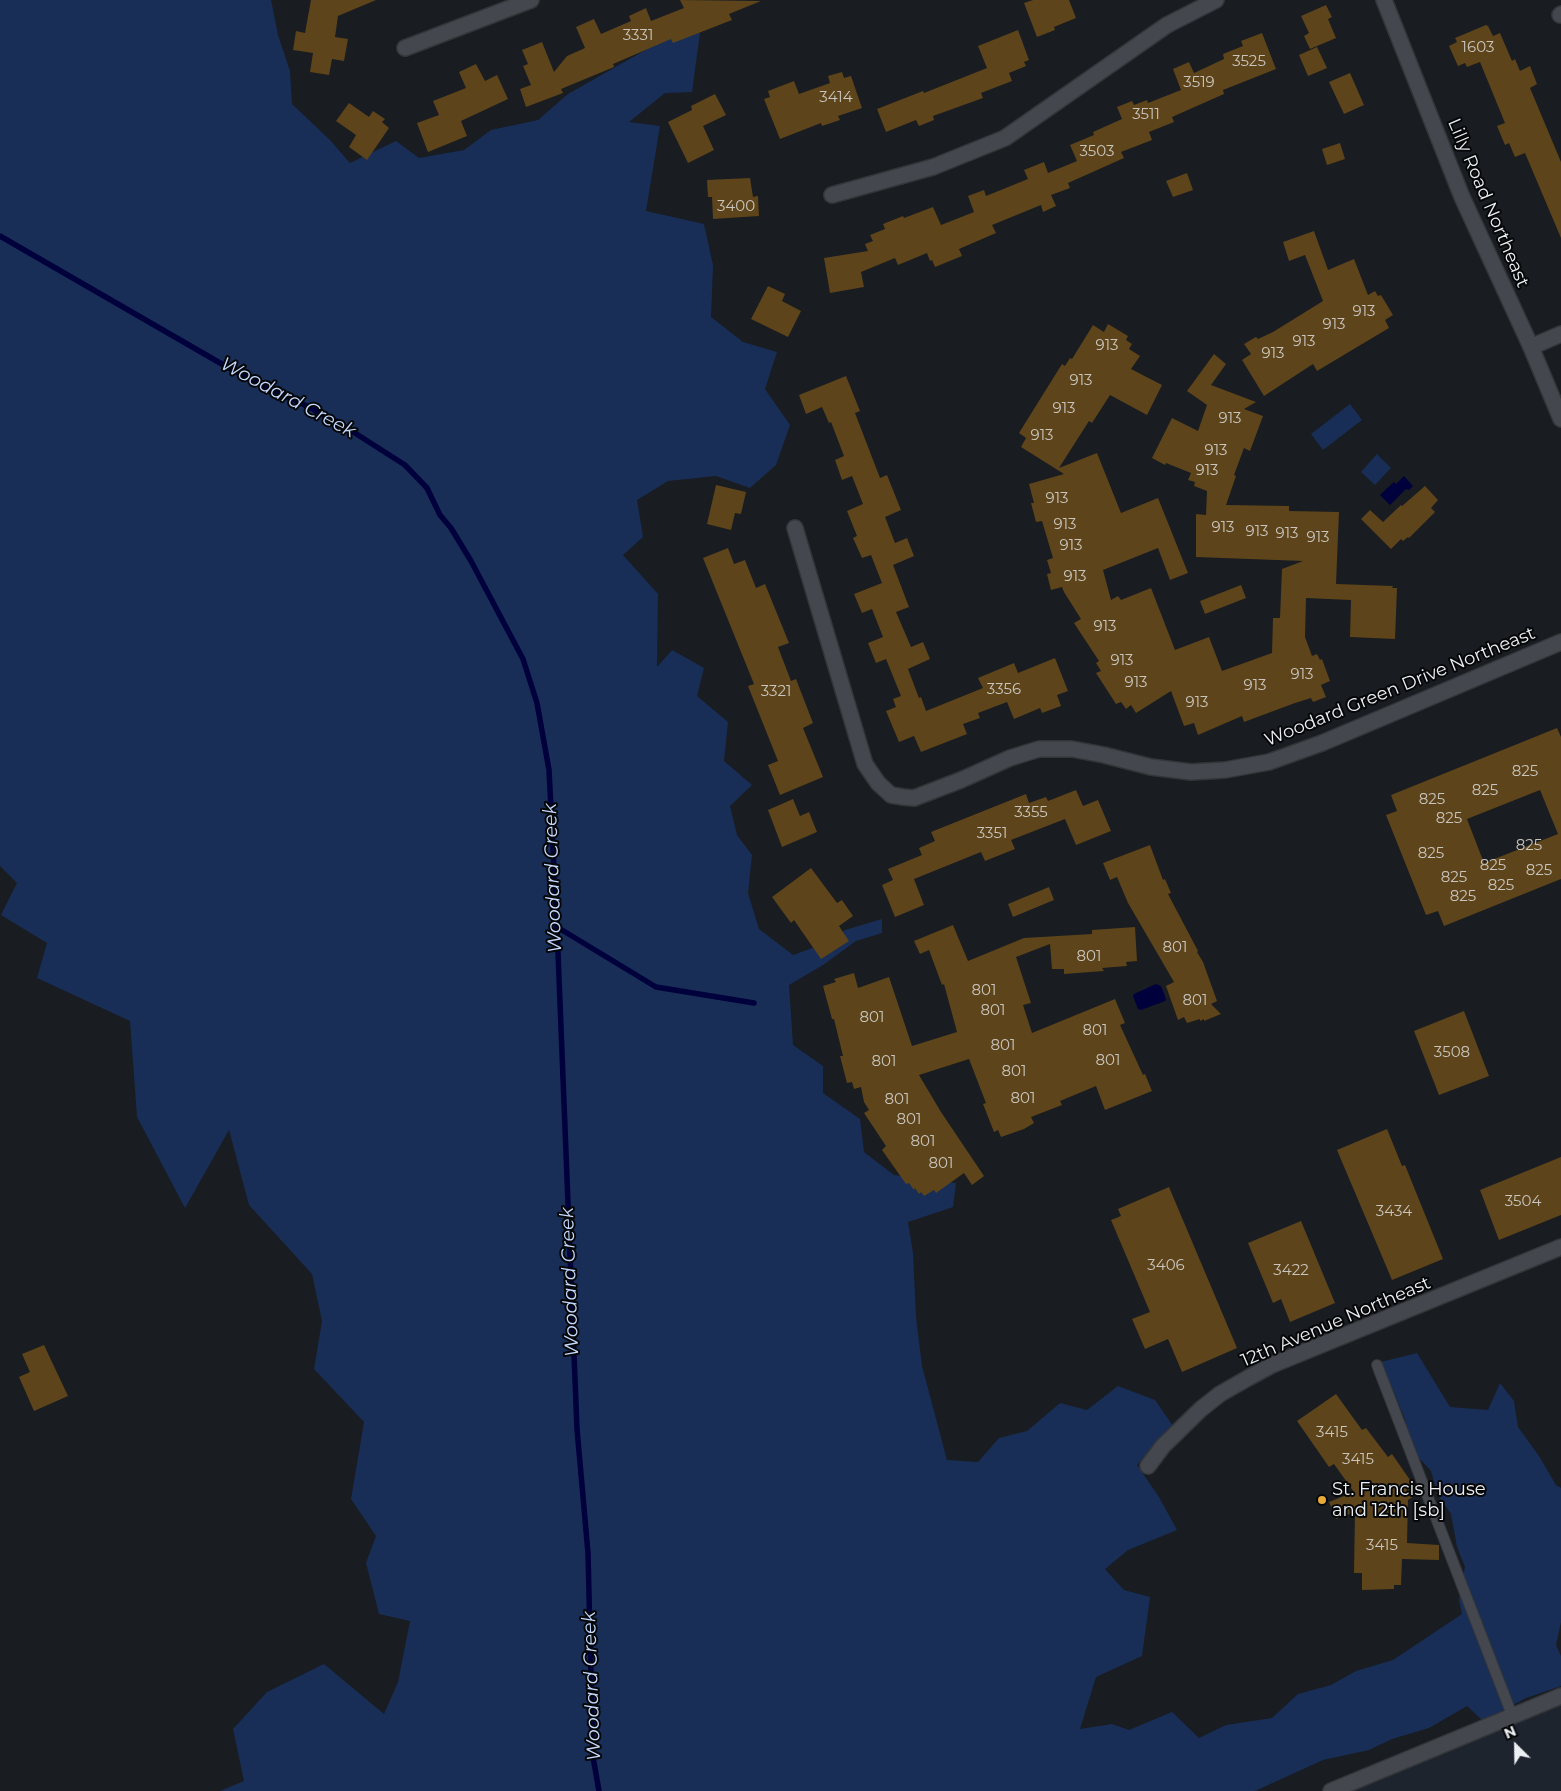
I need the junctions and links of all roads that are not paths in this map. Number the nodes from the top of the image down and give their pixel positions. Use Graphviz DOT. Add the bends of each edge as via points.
graph roads {
  1 [pos="531,0"];
  2 [pos="1216,0"];
  3 [pos="1384,0"];
  4 [pos="405,48"];
  5 [pos="832,195"];
  6 [pos="1561,334"];
  7 [pos="1531,347"];
  8 [pos="1561,419"];
  9 [pos="795,528"];
  10 [pos="1561,642"];
  11 [pos="1561,1247"];
  12 [pos="1377,1365"];
  13 [pos="1148,1466"];
  14 [pos="1561,1696"];
  15 [pos="1512,1715"];
  16 [pos="1331,1791"];
  1 -- 4 [label="street"];
  2 -- 5 [label="street" via="1167,26 1005,138 933,167"];
  3 -- 7 [label="street, Lilly Road Northeast" via="1462,197"];
  6 -- 7 [label="street"];
  7 -- 8 [label="street, Lilly Road Northeast"];
  9 -- 10 [label="street, Woodard Green Drive Northeast" via="865,764 890,794 903,797 914,798 1039,749 1072,749 1150,767 1191,772 1269,762 1322,743"];
  11 -- 13 [label="street, 12th Avenue Northeast" via="1256,1373 1201,1409 1163,1446"];
  12 -- 15 [label="lane"];
  14 -- 15 [label="street"];
  15 -- 16 [label="street"];
}
